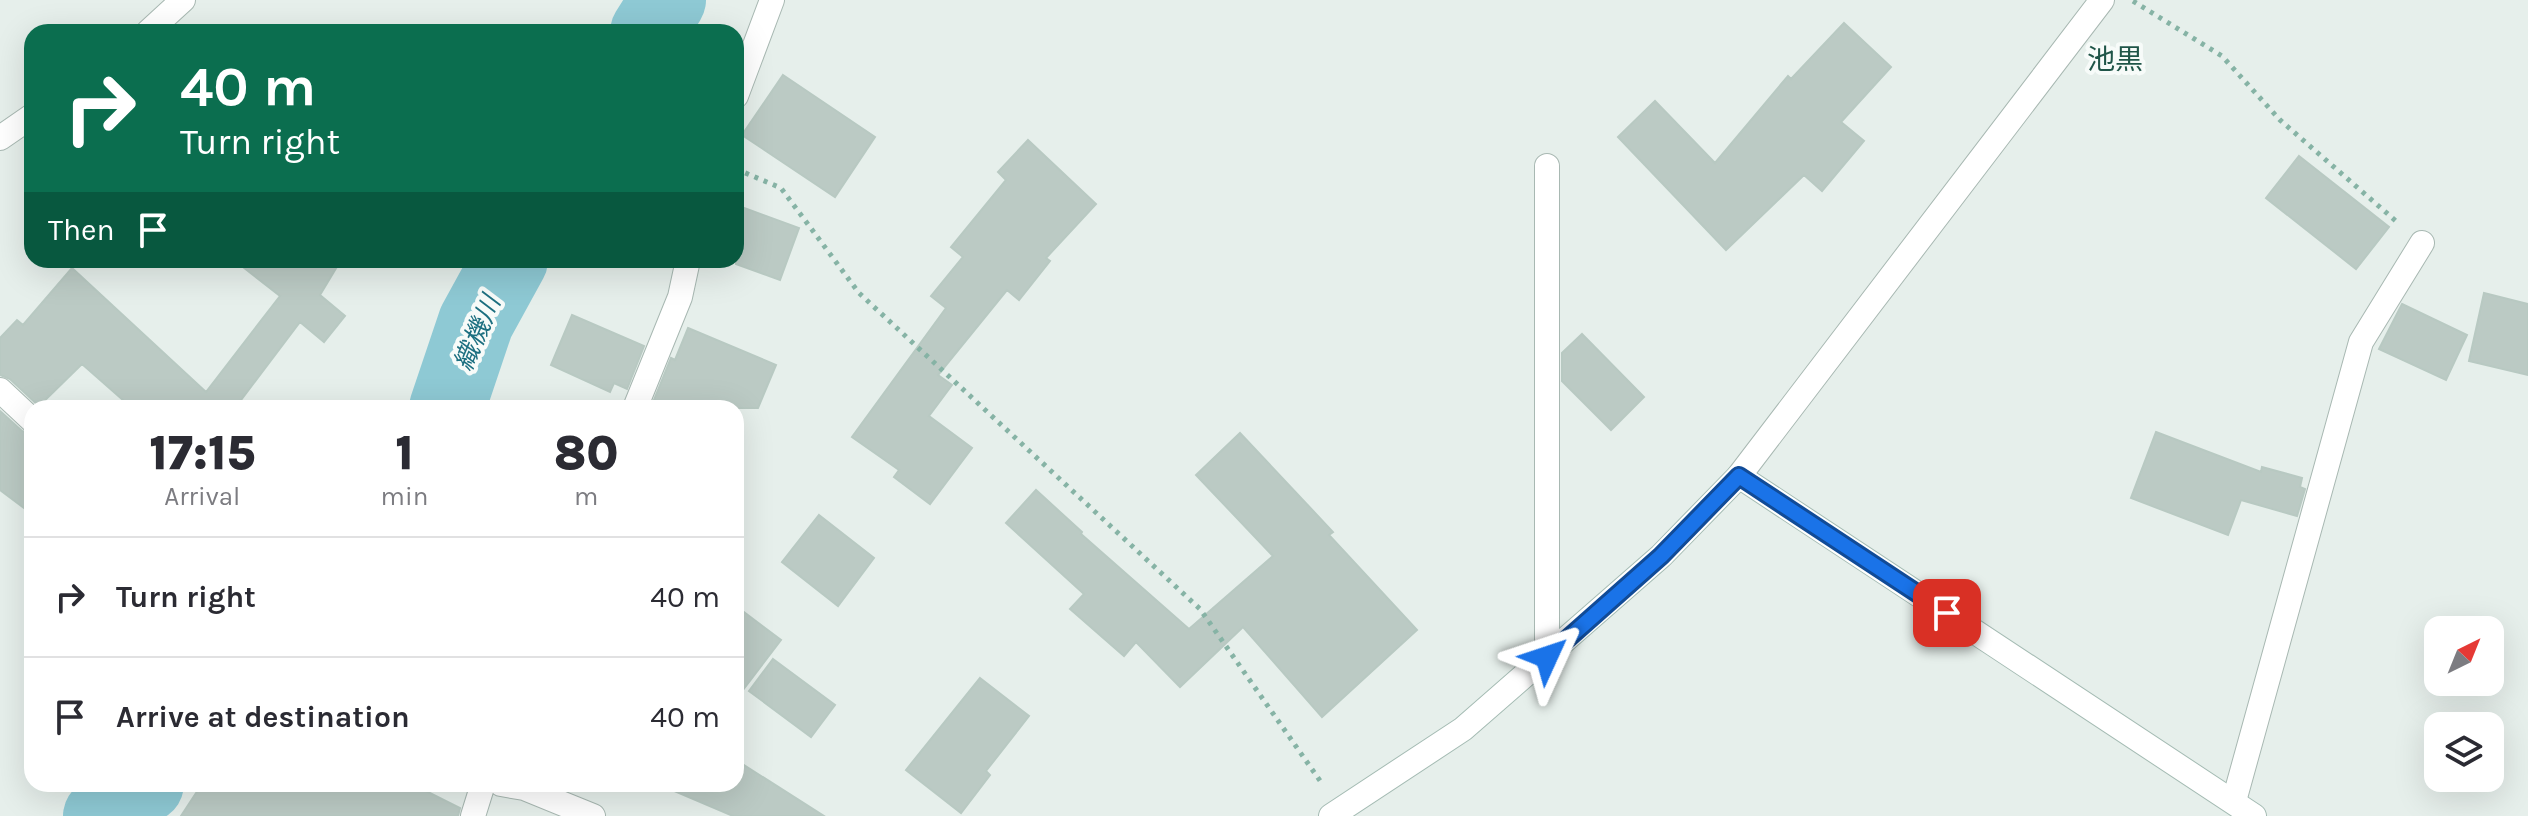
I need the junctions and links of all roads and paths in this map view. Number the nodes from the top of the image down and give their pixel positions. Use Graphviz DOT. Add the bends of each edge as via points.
graph roads {
  1 [pos="183,0"];
  2 [pos="772,0"];
  3 [pos="2102,0"];
  4 [pos="2132,0"];
  5 [pos="157,24"];
  6 [pos="744,75"];
  7 [pos="24,122"];
  8 [pos="0,138"];
  9 [pos="1547,166"];
  10 [pos="744,172"];
  11 [pos="2422,243"];
  12 [pos="686,268"];
  13 [pos="0,390"];
  14 [pos="638,400"];
  15 [pos="24,412"];
  16 [pos="1739,476"];
  17 [pos="1547,657"];
  18 [pos="480,792"];
  19 [pos="534,792"];
  20 [pos="2234,801"];
  21 [pos="1336,813"];
  22 [pos="473,816"];
  23 [pos="593,816"];
  24 [pos="2254,816"];
  1 -- 5 [label="street"];
  2 -- 6 [label="street"];
  3 -- 16 [label="street"];
  4 -- 11 [label="path" via="2222,56 2280,120"];
  7 -- 8 [label="street"];
  9 -- 17 [label="street"];
  10 -- 21 [label="path" via="781,188 859,293 1200,609"];
  11 -- 20 [label="street" via="2361,342"];
  12 -- 14 [label="street" via="680,297"];
  13 -- 15 [label="street"];
  16 -- 17 [label="street" via="1661,556"];
  16 -- 20 [label="street"];
  17 -- 21 [label="street" via="1463,729"];
  18 -- 22 [label="street"];
  19 -- 23 [label="street"];
  20 -- 24 [label="street"];
}
